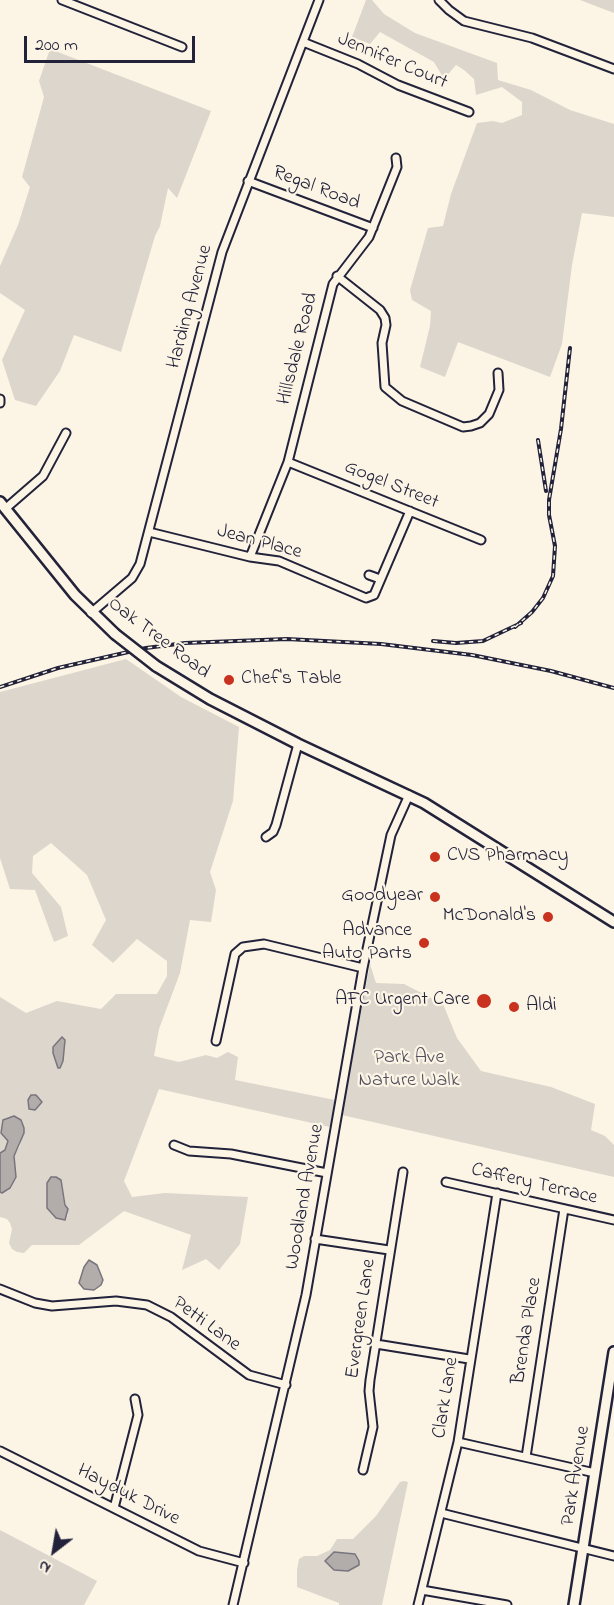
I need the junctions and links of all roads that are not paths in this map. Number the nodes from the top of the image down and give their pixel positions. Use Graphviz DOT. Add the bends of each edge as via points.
graph roads {
  1 [pos="62,0"];
  2 [pos="319,0"];
  3 [pos="440,0"];
  4 [pos="303,42"];
  5 [pos="182,47"];
  6 [pos="614,69"];
  7 [pos="469,112"];
  8 [pos="396,158"];
  9 [pos="248,182"];
  10 [pos="372,228"];
  11 [pos="337,276"];
  12 [pos="498,373"];
  13 [pos="66,433"];
  14 [pos="288,462"];
  15 [pos="3,505"];
  16 [pos="410,511"];
  17 [pos="149,532"];
  18 [pos="481,540"];
  19 [pos="250,557"];
  20 [pos="369,575"];
  21 [pos="380,579"];
  22 [pos="91,613"];
  23 [pos="298,744"];
  24 [pos="409,795"];
  25 [pos="266,837"];
  26 [pos="614,922"];
  27 [pos="363,968"];
  28 [pos="216,1041"];
  29 [pos="174,1145"];
  30 [pos="403,1172"];
  31 [pos="327,1173"];
  32 [pos="446,1182"];
  33 [pos="496,1193"];
  34 [pos="564,1209"];
  35 [pos="614,1220"];
  36 [pos="315,1239"];
  37 [pos="389,1250"];
  38 [pos="0,1289"];
  39 [pos="376,1344"];
  40 [pos="614,1352"];
  41 [pos="469,1359"];
  42 [pos="286,1385"];
  43 [pos="135,1399"];
  44 [pos="458,1442"];
  45 [pos="0,1451"];
  46 [pos="526,1457"];
  47 [pos="363,1470"];
  48 [pos="595,1473"];
  49 [pos="114,1508"];
  50 [pos="441,1513"];
  51 [pos="584,1548"];
  52 [pos="614,1556"];
  53 [pos="244,1563"];
  54 [pos="422,1590"];
  55 [pos="233,1605"];
  56 [pos="417,1605"];
  57 [pos="507,1605"];
  58 [pos="574,1605"];
  1 -- 5 [label="street"];
  2 -- 4 [label="street, Harding Avenue"];
  3 -- 6 [label="street" via="464,21 532,38"];
  4 -- 7 [label="street, Jennifer Court"];
  4 -- 9 [label="street, Harding Avenue"];
  8 -- 10 [label="street, Hillsdale Road" via="397,167"];
  9 -- 10 [label="street, Regal Road"];
  9 -- 17 [label="street, Harding Avenue" via="222,252"];
  10 -- 11 [label="street, Hillsdale Road"];
  11 -- 12 [label="street" via="385,318 385,387 402,401 463,427 471,426 489,414 499,390"];
  11 -- 14 [label="street, Hillsdale Road" via="328,297"];
  13 -- 15 [label="street" via="43,476"];
  14 -- 16 [label="street, Gogel Street"];
  14 -- 19 [label="street, Hillsdale Road"];
  15 -- 22 [label="main road, Oak Tree Road"];
  16 -- 18 [label="street, Gogel Street"];
  16 -- 21 [label="street"];
  17 -- 19 [label="street, Jean Place"];
  17 -- 22 [label="street, Harding Avenue" via="136,574"];
  19 -- 21 [label="street, Jean Place" via="284,563 361,598 372,597"];
  20 -- 21 [label="street"];
  22 -- 23 [label="main road, Oak Tree Road, bridge" via="156,666"];
  23 -- 24 [label="main road, Oak Tree Road"];
  23 -- 25 [label="street" via="276,825"];
  24 -- 26 [label="main road, Oak Tree Road"];
  24 -- 27 [label="street, Woodland Avenue" via="391,835"];
  27 -- 28 [label="street" via="264,944 243,947 235,954"];
  27 -- 31 [label="street, Woodland Avenue"];
  29 -- 31 [label="street" via="189,1151 231,1154"];
  30 -- 37 [label="street, Evergreen Lane"];
  31 -- 36 [label="street, Woodland Avenue"];
  32 -- 33 [label="street, Caffery Terrace"];
  33 -- 34 [label="street, Caffery Terrace"];
  33 -- 41 [label="street, Clark Lane"];
  34 -- 35 [label="street, Caffery Terrace"];
  34 -- 46 [label="street, Brenda Place"];
  36 -- 37 [label="street"];
  36 -- 42 [label="street, Woodland Avenue"];
  37 -- 39 [label="street, Evergreen Lane"];
  38 -- 42 [label="street, Petti Lane" via="52,1306 116,1301 147,1305 171,1317 249,1375"];
  39 -- 41 [label="street"];
  39 -- 47 [label="street, Evergreen Lane" via="369,1391 373,1427"];
  40 -- 48 [label="main road, Park Avenue"];
  41 -- 44 [label="street, Clark Lane"];
  42 -- 53 [label="street, Woodland Avenue"];
  43 -- 49 [label="street" via="138,1415"];
  44 -- 46 [label="street"];
  44 -- 50 [label="street, Clark Lane"];
  45 -- 49 [label="street, Hayduk Drive"];
  46 -- 48 [label="street"];
  48 -- 51 [label="main road, Park Avenue"];
  49 -- 53 [label="street, Hayduk Drive" via="199,1551"];
  50 -- 51 [label="street"];
  50 -- 54 [label="street, Clark Lane"];
  51 -- 52 [label="street"];
  51 -- 58 [label="main road, Park Avenue"];
  53 -- 55 [label="street, Woodland Avenue"];
  54 -- 56 [label="street, Clark Lane"];
  54 -- 57 [label="street"];
}
